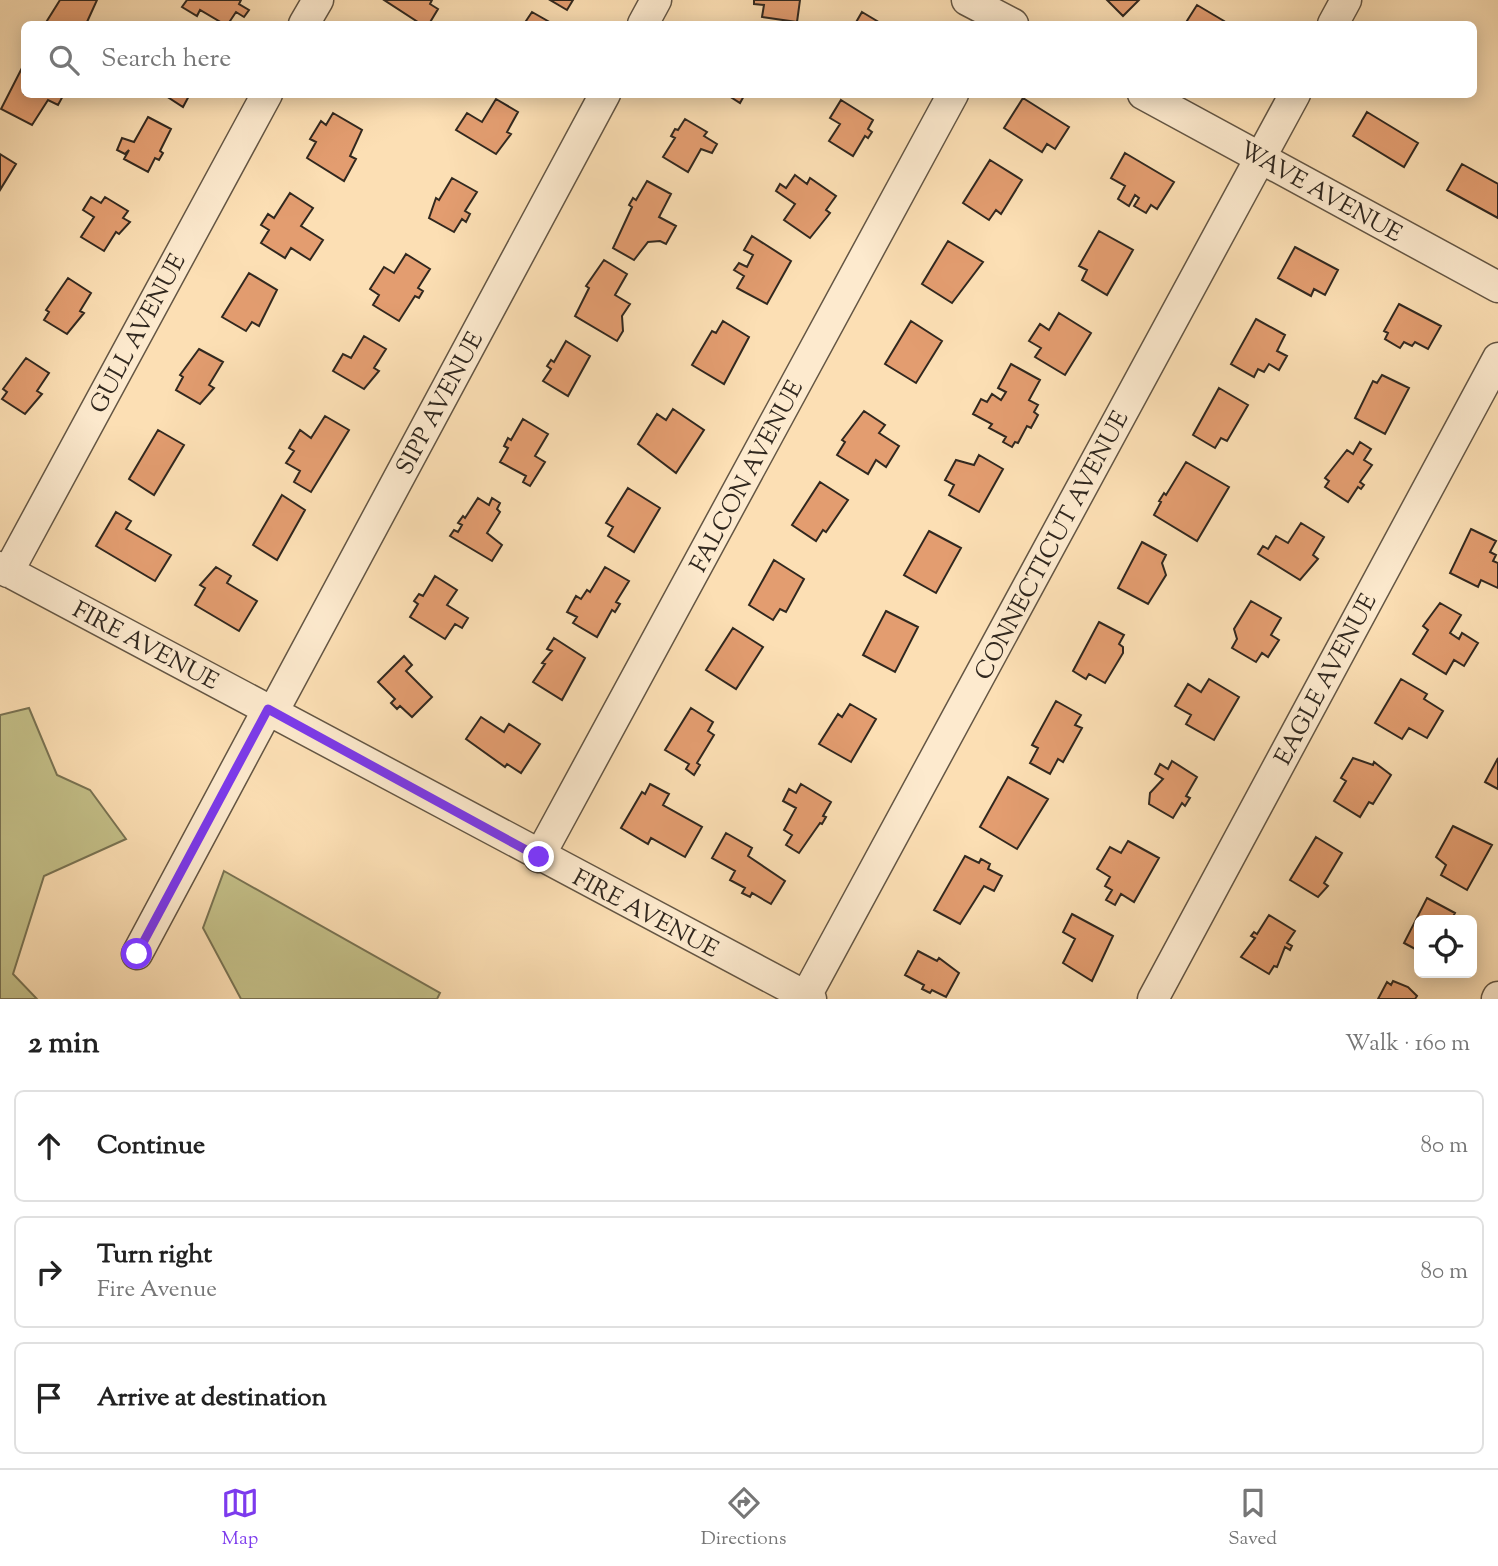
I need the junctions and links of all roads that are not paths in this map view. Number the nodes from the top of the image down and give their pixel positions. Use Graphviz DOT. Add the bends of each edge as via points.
graph roads {
  1 [pos="318,0"];
  2 [pos="656,0"];
  3 [pos="967,0"];
  4 [pos="1346,0"];
  5 [pos="1001,16"];
  6 [pos="306,21"];
  7 [pos="645,21"];
  8 [pos="1335,21"];
  9 [pos="265,98"];
  10 [pos="603,98"];
  11 [pos="951,98"];
  12 [pos="1150,98"];
  13 [pos="1293,98"];
  14 [pos="1261,158"];
  15 [pos="1498,287"];
  16 [pos="1498,358"];
  17 [pos="4,569"];
  18 [pos="270,710"];
  19 [pos="539,857"];
  20 [pos="137,954"];
  21 [pos="809,998"];
  22 [pos="1153,999"];
  1 -- 6 [label="street"];
  2 -- 7 [label="street"];
  3 -- 5 [label="street"];
  4 -- 8 [label="street"];
  9 -- 17 [label="street, GULL AVENUE"];
  10 -- 18 [label="street, SIPP AVENUE"];
  11 -- 19 [label="street, FALCON AVENUE"];
  12 -- 14 [label="street, WAVE AVENUE"];
  13 -- 14 [label="street, CONNECTICUT AVENUE"];
  14 -- 15 [label="street, WAVE AVENUE"];
  14 -- 21 [label="street, CONNECTICUT AVENUE"];
  16 -- 22 [label="street, EAGLE AVENUE"];
  17 -- 18 [label="street, FIRE AVENUE"];
  18 -- 19 [label="street, FIRE AVENUE"];
  18 -- 20 [label="street, SIPP AVENUE"];
  19 -- 21 [label="street, FIRE AVENUE"];
}
